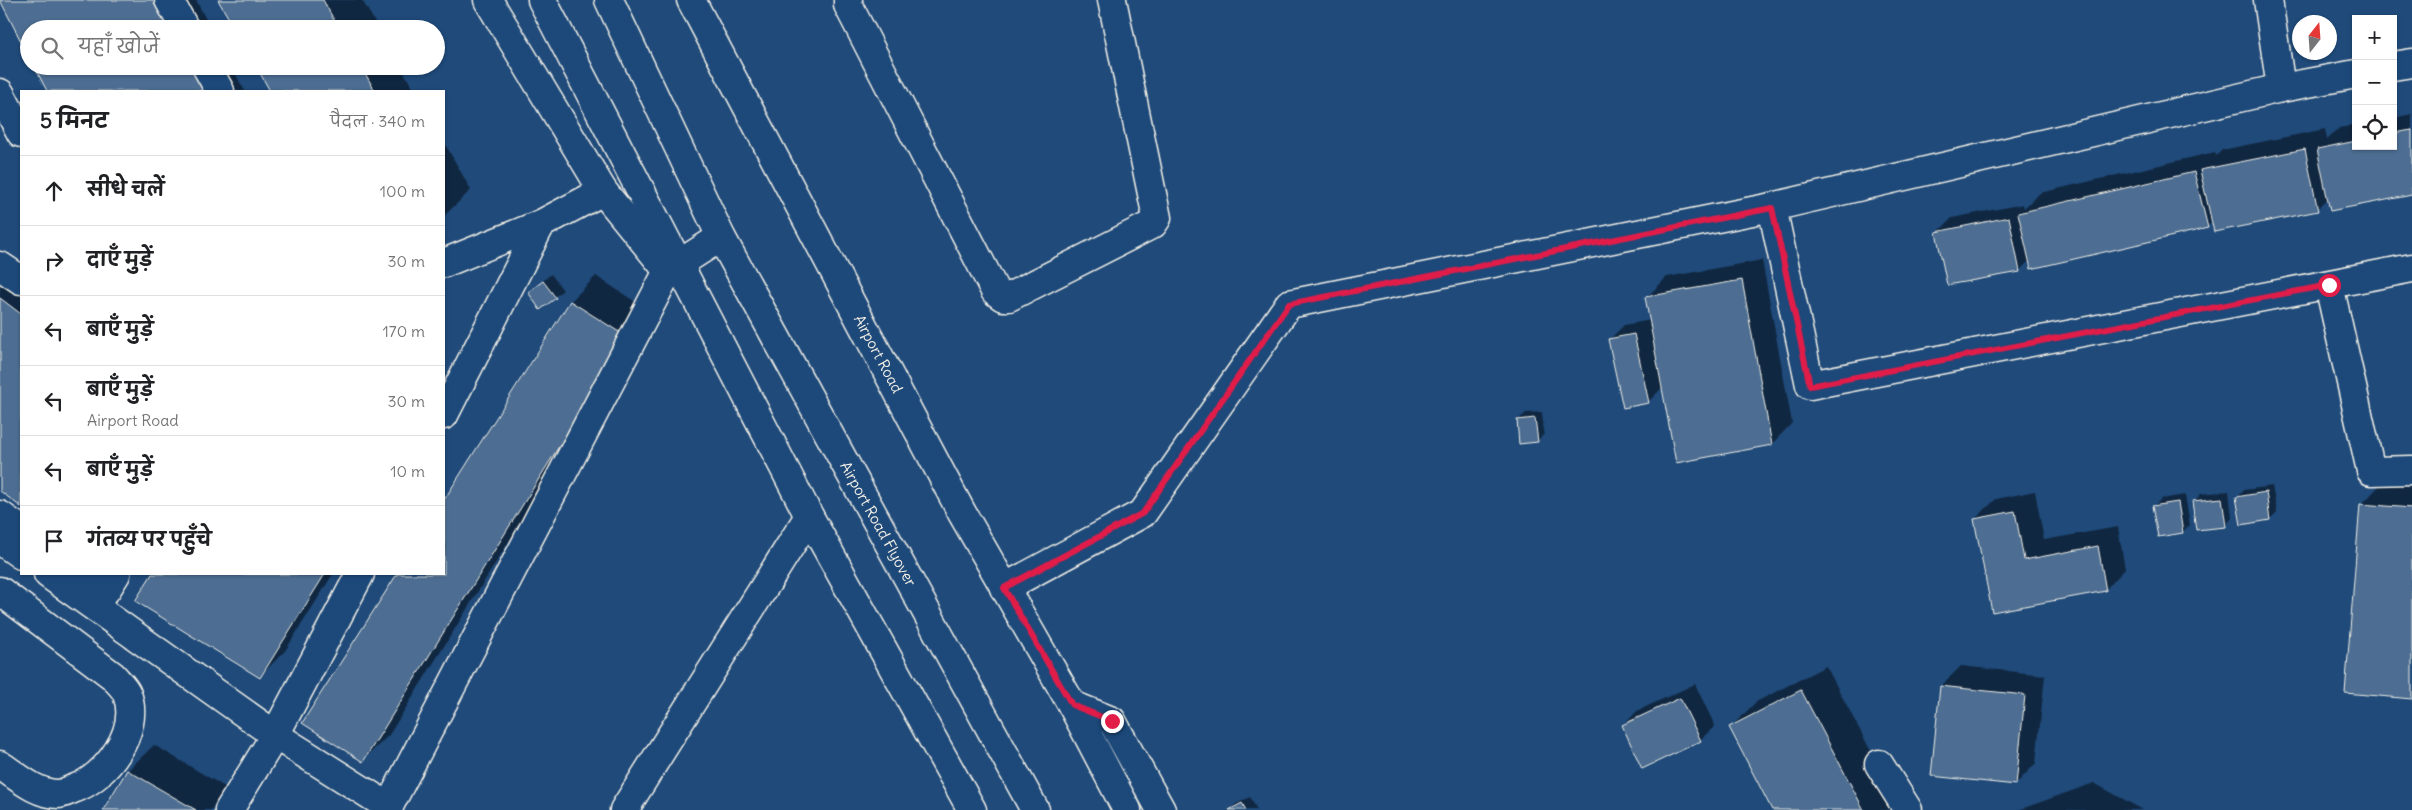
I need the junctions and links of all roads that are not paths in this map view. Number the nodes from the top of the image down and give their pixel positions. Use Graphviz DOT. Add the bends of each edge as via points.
graph roads {
  1 [pos="169,0"];
  2 [pos="488,0"];
  3 [pos="542,0"];
  4 [pos="609,0"];
  5 [pos="690,0"];
  6 [pos="848,0"];
  7 [pos="1112,0"];
  8 [pos="2268,0"];
  9 [pos="180,20"];
  10 [pos="2412,63"];
  11 [pos="2397,65"];
  12 [pos="211,75"];
  13 [pos="2352,75"];
  14 [pos="2281,88"];
  15 [pos="219,90"];
  16 [pos="0,93"];
  17 [pos="20,131"];
  18 [pos="602,191"];
  19 [pos="1772,208"];
  20 [pos="541,224"];
  21 [pos="721,237"];
  22 [pos="445,263"];
  23 [pos="0,266"];
  24 [pos="672,267"];
  25 [pos="2412,268"];
  26 [pos="20,279"];
  27 [pos="2329,285"];
  28 [pos="446,406"];
  29 [pos="2412,470"];
  30 [pos="0,515"];
  31 [pos="809,516"];
  32 [pos="20,529"];
  33 [pos="0,540"];
  34 [pos="20,554"];
  35 [pos="49,575"];
  36 [pos="84,575"];
  37 [pos="115,575"];
  38 [pos="359,575"];
  39 [pos="1004,588"];
  40 [pos="0,591"];
  41 [pos="1072,705"];
  42 [pos="275,736"];
  43 [pos="0,764"];
  44 [pos="1879,764"];
  45 [pos="1121,798"];
  46 [pos="388,808"];
  47 [pos="229,810"];
  48 [pos="624,810"];
  49 [pos="972,810"];
  50 [pos="1035,810"];
  51 [pos="1161,810"];
  52 [pos="1908,810"];
  1 -- 9 [label="street"];
  2 -- 18 [label="street"];
  3 -- 24 [label="street"];
  4 -- 21 [label="street, Airport Road Flyover"];
  5 -- 39 [label="street, Airport Road"];
  6 -- 7 [label="street" via="995,291 1002,297 1009,297 1152,224 1157,218"];
  8 -- 14 [label="street"];
  10 -- 11 [label="street"];
  12 -- 15 [label="street"];
  13 -- 14 [label="street"];
  14 -- 19 [label="street"];
  16 -- 17 [label="street"];
  18 -- 20 [label="street"];
  18 -- 24 [label="street"];
  19 -- 27 [label="street" via="1810,386"];
  19 -- 39 [label="street" via="1289,304 1143,513"];
  20 -- 22 [label="street"];
  20 -- 28 [label="street"];
  21 -- 24 [label="street"];
  21 -- 50 [label="street, Airport Road Flyover"];
  23 -- 26 [label="street"];
  24 -- 31 [label="street"];
  24 -- 46 [label="street"];
  25 -- 27 [label="street"];
  27 -- 29 [label="street" via="2371,471"];
  30 -- 32 [label="street"];
  31 -- 48 [label="street"];
  31 -- 49 [label="street"];
  33 -- 34 [label="street"];
  35 -- 42 [label="street"];
  36 -- 37 [label="street" via="106,590"];
  38 -- 42 [label="street"];
  39 -- 41 [label="street, Airport Road"];
  40 -- 43 [label="street" via="113,676 127,694 130,720 120,748 103,772 86,785 58,794 31,786"];
  41 -- 45 [label="street"];
  41 -- 51 [label="street" via="1112,721"];
  42 -- 46 [label="street"];
  42 -- 47 [label="street"];
  44 -- 52 [label="street"];
}
